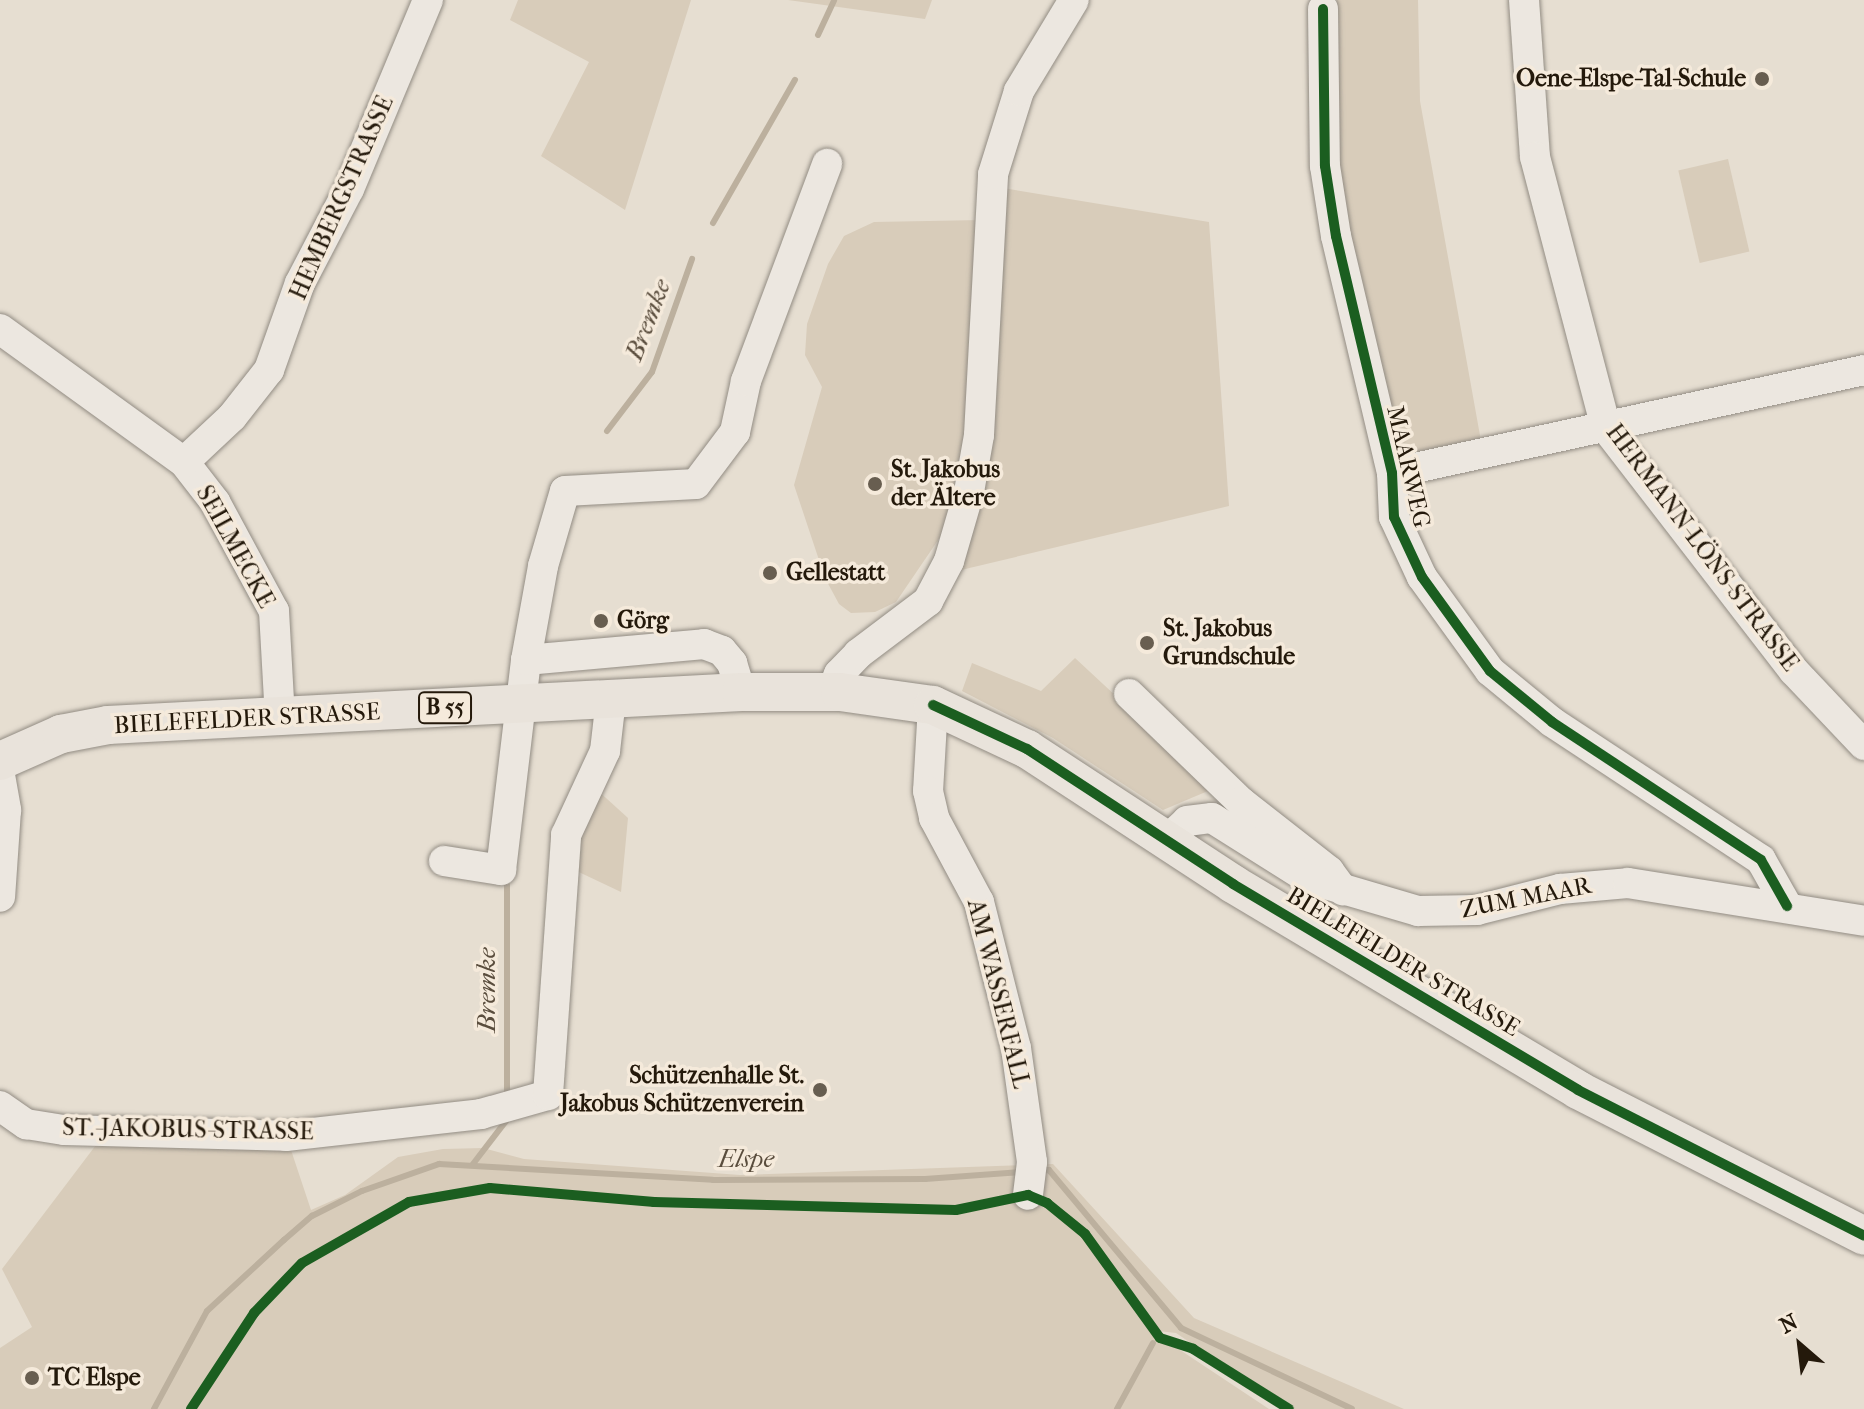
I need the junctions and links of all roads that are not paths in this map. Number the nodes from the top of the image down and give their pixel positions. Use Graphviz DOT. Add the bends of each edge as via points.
graph roads {
  1 [pos="428,0"];
  2 [pos="1059,0"];
  3 [pos="1074,0"];
  4 [pos="1524,0"];
  5 [pos="1323,9"];
  6 [pos="1048,36"];
  7 [pos="827,164"];
  8 [pos="0,329"];
  9 [pos="1862,375"];
  10 [pos="1606,428"];
  11 [pos="184,462"];
  12 [pos="1392,473"];
  13 [pos="526,660"];
  14 [pos="832,691"];
  15 [pos="741,692"];
  16 [pos="1129,694"];
  17 [pos="611,699"];
  18 [pos="522,704"];
  19 [pos="933,705"];
  20 [pos="280,719"];
  21 [pos="1864,745"];
  22 [pos="0,761"];
  23 [pos="0,775"];
  24 [pos="1168,839"];
  25 [pos="444,861"];
  26 [pos="1343,890"];
  27 [pos="0,897"];
  28 [pos="1787,906"];
  29 [pos="1864,921"];
  30 [pos="0,1106"];
  31 [pos="1030,1180"];
  32 [pos="1864,1236"];
  1 -- 11 [label="street, HEMBERGSTRASSE" via="349,189 300,283 269,370 232,417"];
  2 -- 6 [label="street"];
  3 -- 6 [label="street"];
  4 -- 10 [label="street, HERMANN-LÖNS-STRASSE" via="1535,157"];
  5 -- 12 [label="street, MAARWEG" via="1325,166 1358,342"];
  6 -- 14 [label="street" via="1019,91 993,174 979,435 949,561 928,601 858,654 839,674"];
  7 -- 13 [label="street" via="746,381 735,432 696,484 565,491 543,566"];
  8 -- 11 [label="street, SEILMECKE"];
  9 -- 10 [label="street"];
  10 -- 12 [label="street"];
  10 -- 21 [label="street, HERMANN-LÖNS-STRASSE" via="1794,671"];
  11 -- 20 [label="street, SEILMECKE" via="215,502 274,611"];
  12 -- 28 [label="street, MAARWEG" via="1394,517 1422,577 1490,671 1552,722 1761,860"];
  13 -- 15 [label="street" via="704,644 722,651 732,663"];
  13 -- 18 [label="street"];
  14 -- 15 [label="main road, BIELEFELDER STRASSE / B 55"];
  14 -- 19 [label="main road, BIELEFELDER STRASSE / B 55"];
  15 -- 17 [label="main road, BIELEFELDER STRASSE / B 55"];
  16 -- 26 [label="street" via="1241,802 1329,871"];
  17 -- 18 [label="main road, BIELEFELDER STRASSE / B 55"];
  17 -- 30 [label="street, ST.-JAKOBUS-STRASSE" via="605,751 563,851 548,1095 481,1114 286,1136 64,1130 26,1124"];
  18 -- 20 [label="main road, BIELEFELDER STRASSE / B 55"];
  18 -- 25 [label="street" via="501,870"];
  19 -- 24 [label="main road, BIELEFELDER STRASSE / B 55" via="1027,749"];
  19 -- 31 [label="street, AM WASSERFALL" via="928,791 934,818 979,902 1016,1048"];
  20 -- 22 [label="main road, BIELEFELDER STRASSE / B 55" via="108,725 61,734"];
  23 -- 27 [label="street" via="6,810"];
  24 -- 26 [label="street, ZUM MAAR" via="1187,821 1212,818 1309,879"];
  24 -- 32 [label="main road, BIELEFELDER STRASSE / B 55" via="1578,1090"];
  26 -- 28 [label="street, ZUM MAAR" via="1447,914 1594,883 1628,883"];
  28 -- 29 [label="street, ZUM MAAR"];
}
